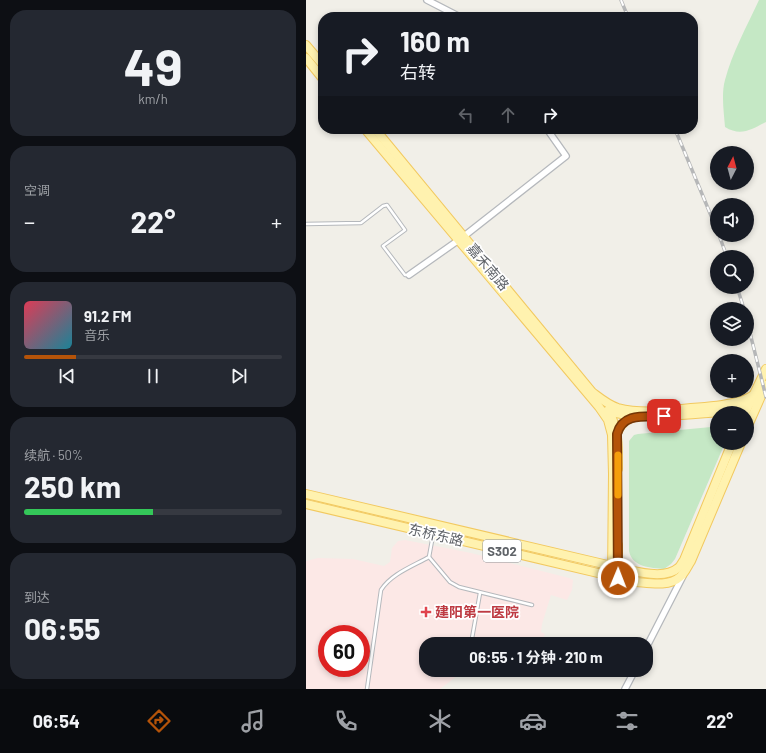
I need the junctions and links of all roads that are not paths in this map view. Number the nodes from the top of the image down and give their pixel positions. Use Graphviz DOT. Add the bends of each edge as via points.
graph roads {
  1 [pos="427,0"];
  2 [pos="450,12"];
  3 [pos="306,45"];
  4 [pos="306,58"];
  5 [pos="318,59"];
  6 [pos="318,73"];
  7 [pos="369,134"];
  8 [pos="379,134"];
  9 [pos="551,134"];
  10 [pos="306,224"];
  11 [pos="461,239"];
  12 [pos="410,276"];
  13 [pos="766,369"];
  14 [pos="766,385"];
  15 [pos="591,395"];
  16 [pos="758,395"];
  17 [pos="601,404"];
  18 [pos="749,404"];
  19 [pos="729,406"];
  20 [pos="745,406"];
  21 [pos="754,407"];
  22 [pos="710,411"];
  23 [pos="637,413"];
  24 [pos="624,415"];
  25 [pos="612,422"];
  26 [pos="614,433"];
  27 [pos="729,450"];
  28 [pos="738,450"];
  29 [pos="306,494"];
  30 [pos="306,504"];
  31 [pos="433,534"];
  32 [pos="429,557"];
  33 [pos="691,561"];
  34 [pos="615,567"];
  35 [pos="615,577"];
  36 [pos="480,592"];
  37 [pos="532,605"];
  38 [pos="472,637"];
  39 [pos="652,637"];
  40 [pos="631,677"];
  41 [pos="367,689"];
  42 [pos="625,689"];
  1 -- 2 [label="street"];
  3 -- 5 [label="main road"];
  4 -- 6 [label="main road"];
  7 -- 11 [label="main road, 嘉禾南路"];
  8 -- 11 [label="main road, 嘉禾南路"];
  9 -- 11 [label="street" via="566,156"];
  10 -- 12 [label="lane" via="362,223 387,205 405,230 384,246 405,275"];
  11 -- 12 [label="street"];
  11 -- 15 [label="main road, 嘉禾南路"];
  13 -- 16 [label="main road"];
  14 -- 16 [label="main road"];
  15 -- 17 [label="main road, 嘉禾南路"];
  15 -- 25 [label="main road" via="606,407"];
  16 -- 18 [label="main road" via="756,401"];
  16 -- 19 [label="main road"];
  16 -- 21 [label="main road"];
  17 -- 23 [label="main road"];
  17 -- 24 [label="main road" via="606,411"];
  17 -- 25 [label="main road"];
  18 -- 20 [label="main road"];
  22 -- 23 [label="main road" via="678,415"];
  23 -- 24 [label="main road"];
  23 -- 26 [label="main road"];
  24 -- 25 [label="main road"];
  25 -- 26 [label="main road"];
  26 -- 34 [label="main road"];
  27 -- 34 [label="main road, 东桥东路 / S302" via="684,560 678,568 668,573 656,574"];
  28 -- 33 [label="main road, 东桥东路"];
  29 -- 34 [label="main road, 东桥东路 / S302"];
  30 -- 31 [label="main road, 东桥东路 / S302"];
  31 -- 32 [label="lane"];
  31 -- 35 [label="main road, 东桥东路 / S302"];
  32 -- 36 [label="lane" via="450,582"];
  32 -- 41 [label="lane" via="385,583 381,590"];
  33 -- 35 [label="main road, 东桥东路 / S302" via="679,578 669,582 656,584"];
  33 -- 39 [label="street"];
  34 -- 35 [label="main road"];
  36 -- 37 [label="lane"];
  36 -- 38 [label="lane"];
  40 -- 42 [label="street"];
}
